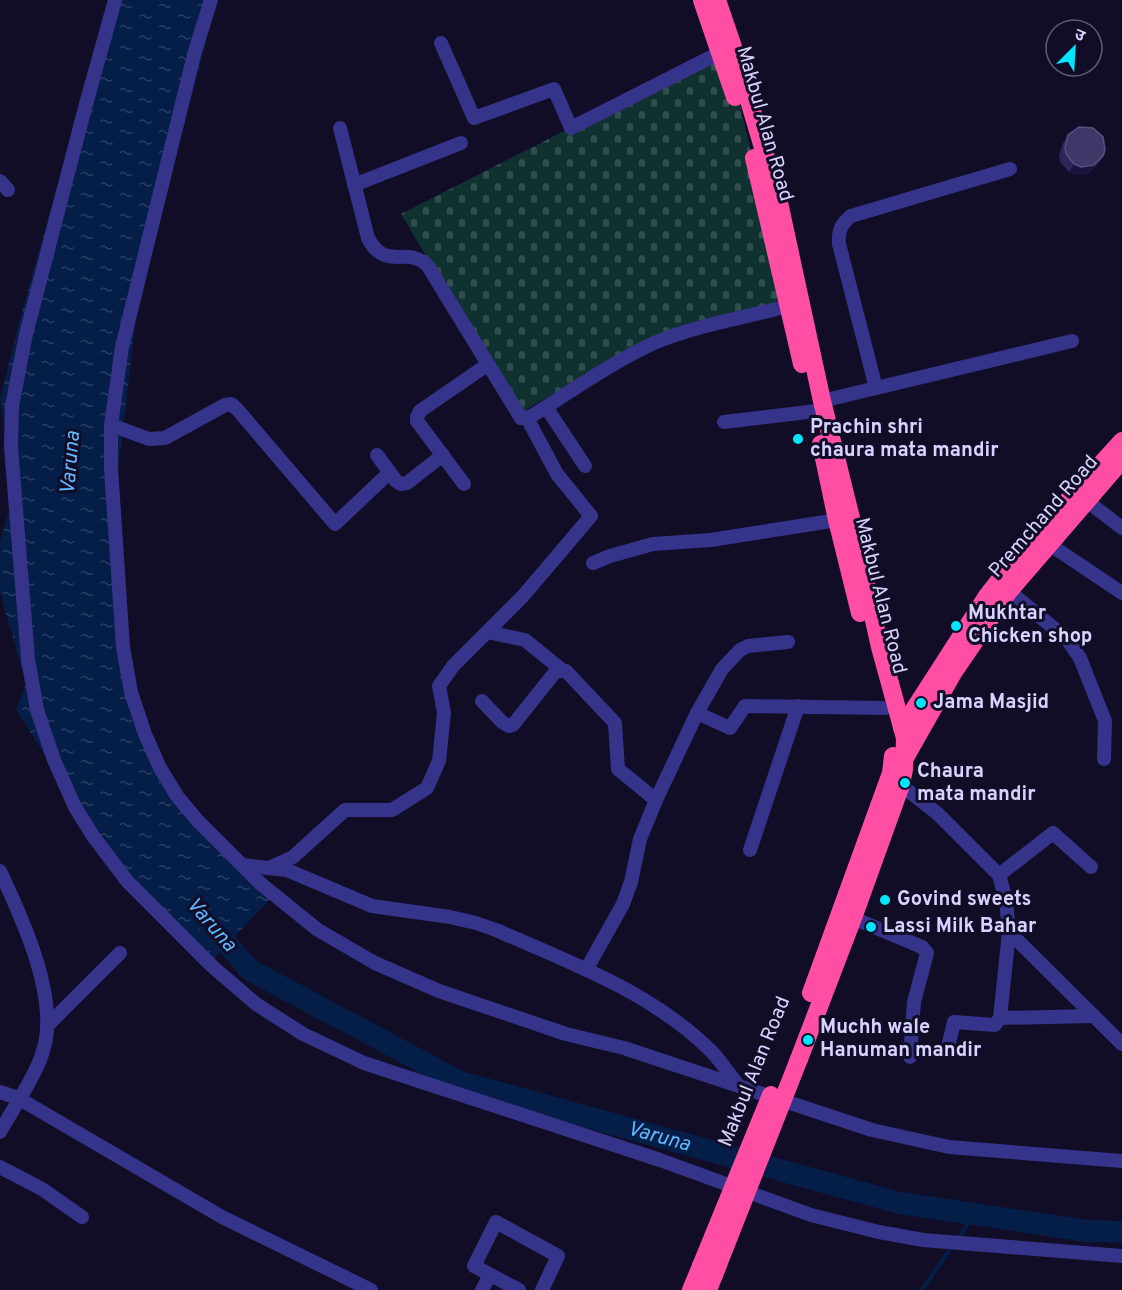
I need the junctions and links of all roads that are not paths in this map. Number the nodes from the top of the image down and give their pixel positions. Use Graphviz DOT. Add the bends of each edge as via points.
graph roads {
  1 [pos="115,0"];
  2 [pos="211,0"];
  3 [pos="702,0"];
  4 [pos="717,0"];
  5 [pos="441,43"];
  6 [pos="726,50"];
  7 [pos="340,128"];
  8 [pos="461,143"];
  9 [pos="1010,169"];
  10 [pos="354,185"];
  11 [pos="783,254"];
  12 [pos="788,306"];
  13 [pos="1072,341"];
  14 [pos="487,365"];
  15 [pos="876,388"];
  16 [pos="546,407"];
  17 [pos="820,407"];
  18 [pos="526,418"];
  19 [pos="724,422"];
  20 [pos="111,425"];
  21 [pos="1122,441"];
  22 [pos="377,455"];
  23 [pos="443,455"];
  24 [pos="1122,460"];
  25 [pos="585,466"];
  26 [pos="390,472"];
  27 [pos="465,484"];
  28 [pos="1087,501"];
  29 [pos="844,519"];
  30 [pos="1122,528"];
  31 [pos="1049,544"];
  32 [pos="593,563"];
  33 [pos="1010,591"];
  34 [pos="1122,593"];
  35 [pos="487,632"];
  36 [pos="788,642"];
  37 [pos="562,669"];
  38 [pos="482,701"];
  39 [pos="798,706"];
  40 [pos="885,708"];
  41 [pos="697,713"];
  42 [pos="902,728"];
  43 [pos="905,757"];
  44 [pos="1104,759"];
  45 [pos="901,785"];
  46 [pos="656,800"];
  47 [pos="750,850"];
  48 [pos="242,865"];
  49 [pos="271,867"];
  50 [pos="1091,867"];
  51 [pos="0,871"];
  52 [pos="999,875"];
  53 [pos="853,918"];
  54 [pos="1009,932"];
  55 [pos="120,953"];
  56 [pos="586,970"];
  57 [pos="1094,1016"];
  58 [pos="1000,1018"];
  59 [pos="47,1026"];
  60 [pos="1122,1044"];
  61 [pos="948,1047"];
  62 [pos="794,1057"];
  63 [pos="910,1057"];
  64 [pos="739,1086"];
  65 [pos="0,1092"];
  66 [pos="18,1098"];
  67 [pos="0,1132"];
  68 [pos="1122,1161"];
  69 [pos="0,1167"];
  70 [pos="82,1217"];
  71 [pos="1122,1256"];
  72 [pos="490,1275"];
  73 [pos="708,1277"];
  74 [pos="371,1290"];
  75 [pos="482,1290"];
  76 [pos="519,1290"];
  77 [pos="542,1290"];
  78 [pos="691,1290"];
  1 -- 71 [label="street" via="26,334 12,406 11,447 28,659 37,710 75,807 128,881 213,967 256,1004 303,1034 364,1063 660,1160 811,1215 923,1240"];
  2 -- 20 [label="street" via="125,336"];
  3 -- 6 [label="highway, Makbul Alan Road"];
  4 -- 6 [label="highway, Makbul Alan Road"];
  5 -- 6 [label="street" via="474,118 554,89 571,128"];
  6 -- 11 [label="highway, Makbul Alan Road" via="778,198"];
  7 -- 10 [label="street"];
  8 -- 10 [label="street"];
  9 -- 15 [label="street" via="852,216 844,222 839,244"];
  10 -- 14 [label="street" via="373,248 389,257 424,261"];
  11 -- 12 [label="highway, Makbul Alan Road"];
  11 -- 17 [label="highway, Makbul Alan Road"];
  12 -- 16 [label="street" via="680,333 653,344"];
  12 -- 17 [label="highway, Makbul Alan Road"];
  13 -- 15 [label="street"];
  14 -- 18 [label="street" via="518,416"];
  14 -- 23 [label="street" via="418,414 417,421"];
  15 -- 17 [label="street"];
  16 -- 18 [label="street"];
  16 -- 25 [label="street"];
  17 -- 19 [label="street"];
  17 -- 29 [label="highway, Makbul Alan Road"];
  18 -- 35 [label="street" via="557,474 591,516"];
  20 -- 26 [label="street" via="149,439 165,438 231,404 335,524"];
  20 -- 48 [label="street" via="123,647 131,692 160,768 177,796"];
  21 -- 42 [label="highway, Premchand Road" via="987,596"];
  22 -- 26 [label="street"];
  23 -- 26 [label="street" via="404,484"];
  23 -- 27 [label="street"];
  24 -- 28 [label="highway, Premchand Road"];
  28 -- 30 [label="street"];
  28 -- 31 [label="highway, Premchand Road"];
  29 -- 32 [label="street" via="711,540 652,544"];
  29 -- 40 [label="highway, Makbul Alan Road"];
  29 -- 42 [label="highway, Makbul Alan Road"];
  31 -- 33 [label="highway, Premchand Road"];
  31 -- 34 [label="street"];
  33 -- 43 [label="highway, Premchand Road" via="953,673"];
  33 -- 44 [label="street" via="1062,634 1080,658 1105,721"];
  35 -- 37 [label="street" via="525,640"];
  35 -- 49 [label="street" via="439,686 444,713 439,761 427,788 392,810 345,810 293,857"];
  36 -- 41 [label="street" via="762,643 740,650 722,669"];
  37 -- 38 [label="street" via="553,674 513,725 506,725"];
  37 -- 46 [label="street" via="615,723 618,769"];
  39 -- 40 [label="street"];
  39 -- 41 [label="street" via="745,706 730,728"];
  39 -- 47 [label="street"];
  40 -- 62 [label="highway, Makbul Alan Road" via="893,744 891,773"];
  41 -- 46 [label="street"];
  42 -- 43 [label="highway, Makbul Alan Road"];
  43 -- 45 [label="highway, Makbul Alan Road"];
  45 -- 52 [label="street" via="938,814"];
  45 -- 53 [label="highway, Makbul Alan Road"];
  46 -- 56 [label="street" via="639,845 628,892"];
  48 -- 49 [label="street"];
  48 -- 64 [label="street" via="318,930 375,963 439,990 566,1034 624,1048"];
  49 -- 56 [label="street" via="304,875 372,906 476,922"];
  50 -- 52 [label="street" via="1053,832"];
  51 -- 59 [label="street" via="32,944"];
  52 -- 54 [label="street"];
  53 -- 62 [label="highway, Makbul Alan Road"];
  53 -- 63 [label="street" via="922,946 927,953 914,1002"];
  54 -- 57 [label="street"];
  54 -- 58 [label="street"];
  55 -- 59 [label="street"];
  56 -- 64 [label="street" via="621,986 673,1019 714,1054"];
  57 -- 58 [label="street"];
  57 -- 60 [label="street"];
  58 -- 61 [label="street" via="995,1024 954,1022"];
  59 -- 66 [label="street" via="43,1054"];
  62 -- 73 [label="highway, bridge"];
  64 -- 68 [label="street" via="910,1140 960,1148"];
  65 -- 66 [label="street"];
  66 -- 67 [label="street"];
  66 -- 74 [label="street" via="222,1217"];
  69 -- 70 [label="street" via="48,1192"];
  72 -- 75 [label="street"];
  72 -- 76 [label="street"];
  72 -- 77 [label="street" via="474,1266 496,1222 558,1256"];
  73 -- 78 [label="highway"];
}
